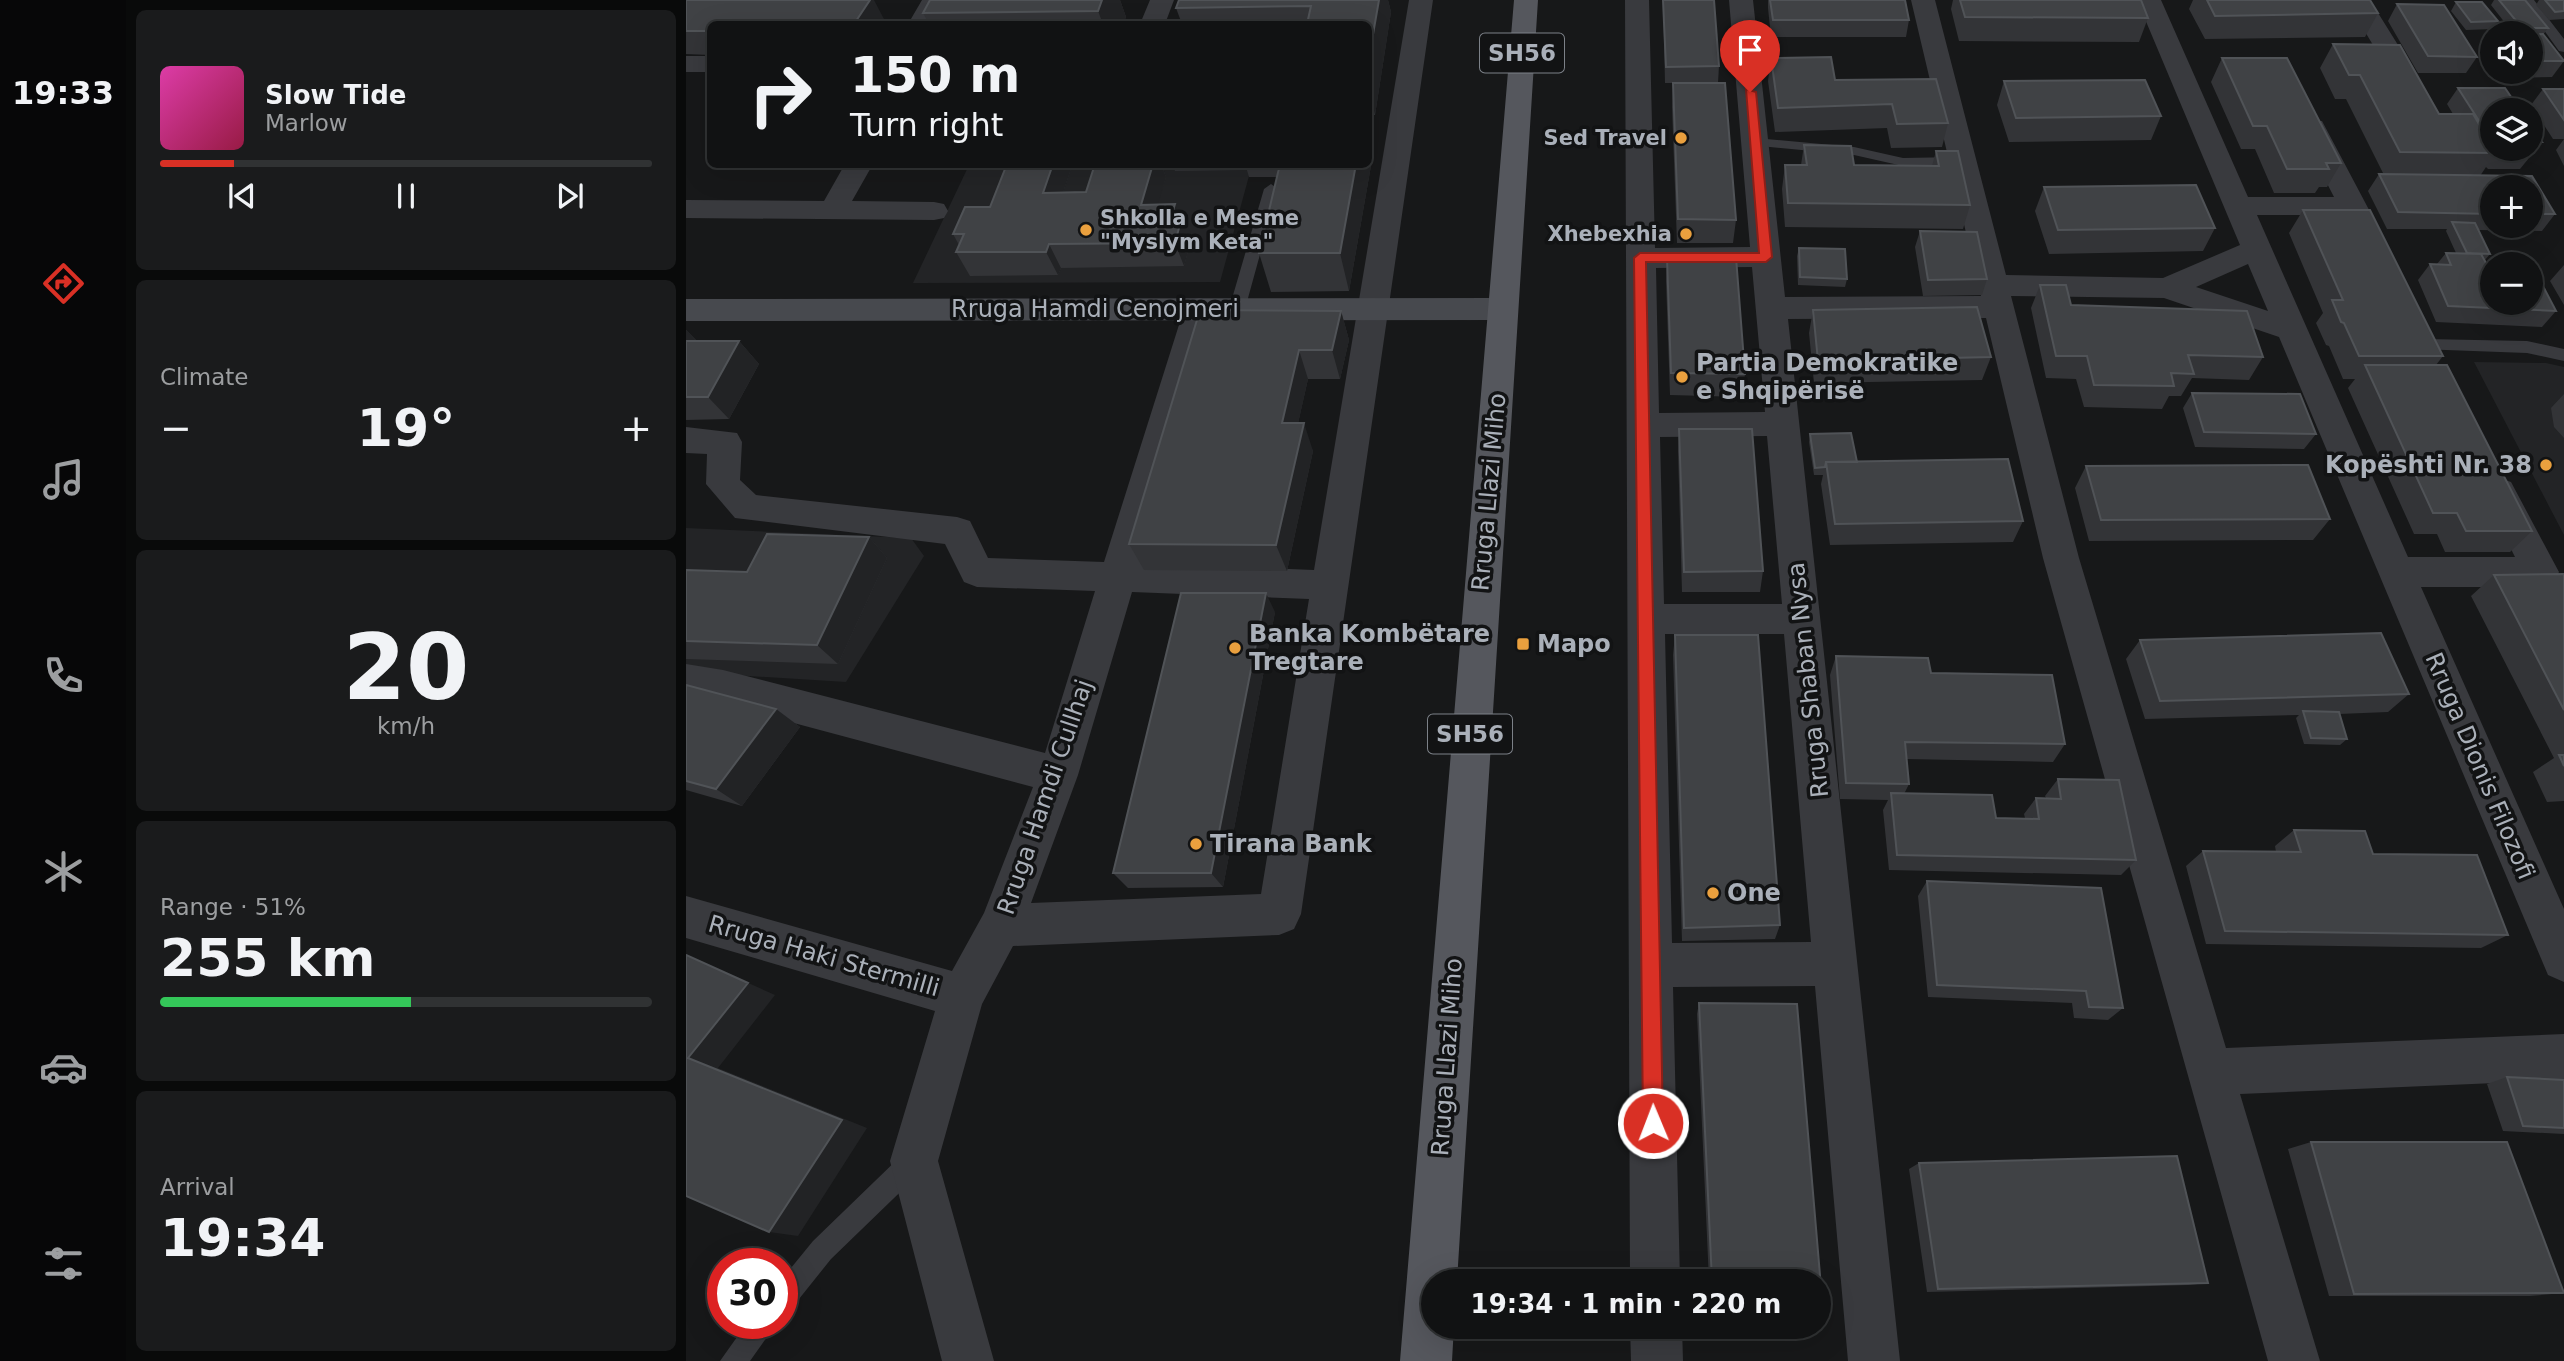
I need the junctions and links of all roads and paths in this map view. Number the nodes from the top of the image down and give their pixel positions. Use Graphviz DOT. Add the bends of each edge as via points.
graph roads {
  1 [pos="934,0"];
  2 [pos="1162,0"];
  3 [pos="1421,0"];
  4 [pos="1526,0"];
  5 [pos="1637,0"];
  6 [pos="1741,0"];
  7 [pos="1923,0"];
  8 [pos="2149,0"];
  9 [pos="2358,0"];
  10 [pos="2528,0"];
  11 [pos="922,21"];
  12 [pos="1154,21"];
  13 [pos="2385,45"];
  14 [pos="2564,48"];
  15 [pos="686,64"];
  16 [pos="707,64"];
  17 [pos="2298,98"];
  18 [pos="1755,142"];
  19 [pos="1963,161"];
  20 [pos="857,168"];
  21 [pos="1272,189"];
  22 [pos="2238,206"];
  23 [pos="2353,206"];
  24 [pos="686,209"];
  25 [pos="833,211"];
  26 [pos="934,211"];
  27 [pos="2257,249"];
  28 [pos="1766,257"];
  29 [pos="1640,258"];
  30 [pos="2395,287"];
  31 [pos="2166,288"];
  32 [pos="1997,296"];
  33 [pos="1771,308"];
  34 [pos="1199,309"];
  35 [pos="1237,309"];
  36 [pos="1373,309"];
  37 [pos="1503,309"];
  38 [pos="686,310"];
  39 [pos="2292,331"];
  40 [pos="2419,333"];
  41 [pos="2564,355"];
  42 [pos="2439,374"];
  43 [pos="1783,424"];
  44 [pos="1643,425"];
  45 [pos="686,440"];
  46 [pos="2487,466"];
  47 [pos="2396,572"];
  48 [pos="1115,578"];
  49 [pos="1330,585"];
  50 [pos="1645,619"];
  51 [pos="1801,619"];
  52 [pos="686,681"];
  53 [pos="1058,775"];
  54 [pos="686,917"];
  55 [pos="1001,925"];
  56 [pos="2564,960"];
  57 [pos="1836,964"];
  58 [pos="1650,965"];
  59 [pos="962,996"];
  60 [pos="2564,1057"];
  61 [pos="2212,1072"];
  62 [pos="914,1161"];
  63 [pos="1655,1269"];
  64 [pos="798,1280"];
  65 [pos="751,1339"];
  66 [pos="1656,1339"];
  67 [pos="733,1361"];
  68 [pos="968,1361"];
  69 [pos="1426,1361"];
  70 [pos="1657,1361"];
  71 [pos="1874,1361"];
  72 [pos="2294,1361"];
  1 -- 11 [label="street"];
  2 -- 12 [label="street"];
  3 -- 36 [label="street"];
  4 -- 37 [label="main road, Rruga Llazi Miho / SH56"];
  5 -- 29 [label="street"];
  6 -- 18 [label="street, Rruga Shaban Nysa"];
  7 -- 19 [label="street"];
  8 -- 22 [label="street, Rruga Dionis Filozofi"];
  9 -- 13 [label="street"];
  10 -- 14 [label="lane"];
  15 -- 16 [label="street"];
  17 -- 23 [label="street"];
  18 -- 19 [label="lane" via="1854,151 1903,162"];
  18 -- 28 [label="street, Rruga Shaban Nysa"];
  19 -- 32 [label="street"];
  20 -- 25 [label="street"];
  21 -- 35 [label="lane"];
  22 -- 23 [label="street"];
  22 -- 27 [label="street, Rruga Dionis Filozofi"];
  23 -- 30 [label="street"];
  24 -- 25 [label="street"];
  25 -- 26 [label="street"];
  27 -- 31 [label="street"];
  27 -- 39 [label="street, Rruga Dionis Filozofi"];
  28 -- 29 [label="street"];
  28 -- 33 [label="street, Rruga Shaban Nysa"];
  29 -- 44 [label="street"];
  31 -- 32 [label="street"];
  31 -- 39 [label="street"];
  32 -- 33 [label="street"];
  32 -- 61 [label="street" via="2061,558"];
  33 -- 43 [label="street, Rruga Shaban Nysa"];
  34 -- 35 [label="street, Rruga Hamdi Cenojmeri"];
  34 -- 38 [label="street, Rruga Hamdi Cenojmeri"];
  34 -- 48 [label="street, Rruga Hamdi Cullhaj"];
  35 -- 36 [label="street, Rruga Hamdi Cenojmeri"];
  36 -- 37 [label="street, Rruga Hamdi Cenojmeri"];
  36 -- 49 [label="street"];
  37 -- 69 [label="main road, Rruga Llazi Miho / SH56"];
  39 -- 47 [label="street, Rruga Dionis Filozofi"];
  40 -- 41 [label="lane"];
  40 -- 42 [label="street"];
  43 -- 44 [label="street"];
  43 -- 51 [label="street, Rruga Shaban Nysa"];
  44 -- 50 [label="street"];
  45 -- 48 [label="street" via="725,442 723,484 747,508 957,531 977,572"];
  46 -- 47 [label="street" via="2541,572"];
  47 -- 56 [label="street, Rruga Dionis Filozofi"];
  48 -- 49 [label="street"];
  48 -- 53 [label="street, Rruga Hamdi Cullhaj"];
  49 -- 55 [label="street" via="1279,914"];
  50 -- 51 [label="street"];
  50 -- 58 [label="street"];
  51 -- 57 [label="street, Rruga Shaban Nysa"];
  52 -- 53 [label="street"];
  53 -- 55 [label="street, Rruga Hamdi Cullhaj"];
  54 -- 59 [label="street, Rruga Haki Stermilli"];
  55 -- 59 [label="street, Rruga Hamdi Cullhaj"];
  57 -- 58 [label="street"];
  57 -- 71 [label="street, Rruga Shaban Nysa"];
  58 -- 63 [label="street"];
  59 -- 62 [label="street, Rruga Hamdi Cullhaj"];
  60 -- 61 [label="street"];
  61 -- 72 [label="street"];
  62 -- 64 [label="lane" via="822,1250"];
  62 -- 68 [label="street"];
  65 -- 67 [label="lane"];
  66 -- 70 [label="street"];
}
